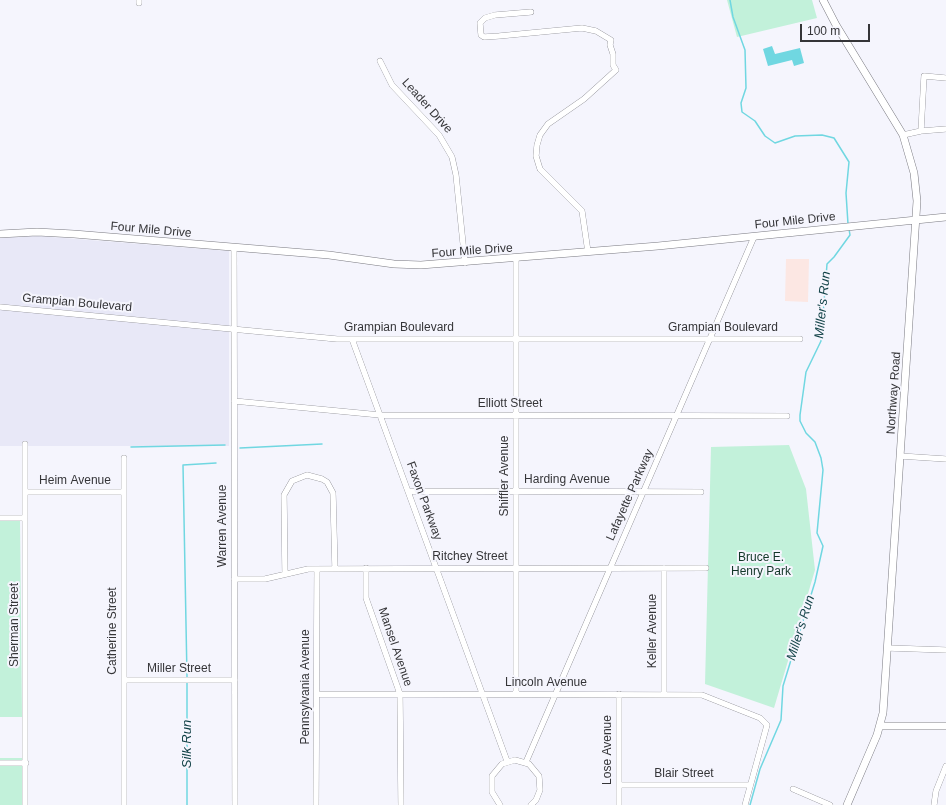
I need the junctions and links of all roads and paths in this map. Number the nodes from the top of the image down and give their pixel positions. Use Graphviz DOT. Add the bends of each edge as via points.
graph roads {
  1 [pos="823,0"];
  2 [pos="531,12"];
  3 [pos="380,61"];
  4 [pos="946,78"];
  5 [pos="946,129"];
  6 [pos="921,131"];
  7 [pos="903,135"];
  8 [pos="946,218"];
  9 [pos="917,220"];
  10 [pos="0,234"];
  11 [pos="754,237"];
  12 [pos="234,248"];
  13 [pos="588,252"];
  14 [pos="516,258"];
  15 [pos="465,262"];
  16 [pos="0,307"];
  17 [pos="234,329"];
  18 [pos="352,339"];
  19 [pos="516,339"];
  20 [pos="710,339"];
  21 [pos="800,339"];
  22 [pos="234,401"];
  23 [pos="380,415"];
  24 [pos="516,415"];
  25 [pos="677,415"];
  26 [pos="787,416"];
  27 [pos="25,444"];
  28 [pos="900,456"];
  29 [pos="124,458"];
  30 [pos="946,459"];
  31 [pos="408,491"];
  32 [pos="516,491"];
  33 [pos="644,491"];
  34 [pos="25,492"];
  35 [pos="124,492"];
  36 [pos="702,492"];
  37 [pos="0,518"];
  38 [pos="25,518"];
  39 [pos="366,568"];
  40 [pos="436,568"];
  41 [pos="516,568"];
  42 [pos="610,568"];
  43 [pos="664,568"];
  44 [pos="706,568"];
  45 [pos="317,569"];
  46 [pos="335,569"];
  47 [pos="286,574"];
  48 [pos="234,579"];
  49 [pos="888,648"];
  50 [pos="946,650"];
  51 [pos="124,680"];
  52 [pos="235,680"];
  53 [pos="317,694"];
  54 [pos="400,694"];
  55 [pos="482,694"];
  56 [pos="516,694"];
  57 [pos="556,694"];
  58 [pos="619,694"];
  59 [pos="664,694"];
  60 [pos="881,726"];
  61 [pos="946,726"];
  62 [pos="507,761"];
  63 [pos="526,762"];
  64 [pos="0,763"];
  65 [pos="26,763"];
  66 [pos="946,766"];
  67 [pos="619,785"];
  68 [pos="750,786"];
  69 [pos="793,789"];
  70 [pos="25,805"];
  71 [pos="124,805"];
  72 [pos="235,805"];
  73 [pos="316,805"];
  74 [pos="401,805"];
  75 [pos="500,805"];
  76 [pos="531,805"];
  77 [pos="619,805"];
  78 [pos="745,805"];
  79 [pos="830,805"];
  80 [pos="847,805"];
  81 [pos="934,805"];
  1 -- 7 [label="street, Northway Road"];
  2 -- 13 [label="street" via="485,18 480,23 481,35 499,36 582,28 596,31 611,40 613,65 616,70 584,99 548,124 536,145 540,169 582,211"];
  3 -- 15 [label="street, Leader Drive" via="392,85 442,138 452,157"];
  4 -- 6 [label="street" via="924,76"];
  5 -- 6 [label="street"];
  6 -- 7 [label="street"];
  7 -- 9 [label="street, Northway Road" via="914,173"];
  8 -- 9 [label="street, Four Mile Drive"];
  9 -- 11 [label="street, Four Mile Drive"];
  9 -- 28 [label="street, Northway Road"];
  10 -- 12 [label="street, Four Mile Drive" via="55,233"];
  11 -- 13 [label="street, Four Mile Drive"];
  11 -- 20 [label="street, Lafayette Parkway"];
  12 -- 15 [label="street, Four Mile Drive" via="329,255 404,265"];
  12 -- 17 [label="street, Warren Avenue"];
  13 -- 14 [label="street, Four Mile Drive"];
  14 -- 15 [label="street, Four Mile Drive"];
  14 -- 19 [label="street, Shiffler Avenue"];
  16 -- 17 [label="street, Grampian Boulevard"];
  17 -- 18 [label="street, Grampian Boulevard"];
  17 -- 22 [label="street, Warren Avenue"];
  18 -- 19 [label="street, Grampian Boulevard"];
  18 -- 23 [label="street, Faxon Parkway"];
  19 -- 20 [label="street, Grampian Boulevard"];
  19 -- 24 [label="street, Shiffler Avenue"];
  20 -- 21 [label="street, Grampian Boulevard"];
  20 -- 25 [label="street, Lafayette Parkway"];
  22 -- 23 [label="street, Elliott Street"];
  22 -- 48 [label="street, Warren Avenue"];
  23 -- 24 [label="street, Elliott Street"];
  23 -- 31 [label="street, Faxon Parkway"];
  24 -- 25 [label="street, Elliott Street"];
  24 -- 32 [label="street, Shiffler Avenue"];
  25 -- 26 [label="street, Elliott Street"];
  25 -- 33 [label="street, Lafayette Parkway"];
  27 -- 34 [label="street, Sherman Street"];
  28 -- 30 [label="street"];
  28 -- 49 [label="street, Northway Road"];
  29 -- 35 [label="street, Catherine Street"];
  31 -- 32 [label="street, Harding Avenue"];
  31 -- 40 [label="street, Faxon Parkway"];
  32 -- 33 [label="street, Harding Avenue"];
  32 -- 41 [label="street, Shiffler Avenue"];
  33 -- 36 [label="street, Harding Avenue"];
  33 -- 42 [label="street, Lafayette Parkway"];
  34 -- 35 [label="street, Heim Avenue"];
  34 -- 38 [label="street, Sherman Street"];
  35 -- 51 [label="street, Catherine Street"];
  37 -- 38 [label="street"];
  38 -- 65 [label="street, Sherman Street"];
  39 -- 40 [label="street, Ritchey Street"];
  39 -- 46 [label="street, Ritchey Street"];
  39 -- 54 [label="street, Mansel Avenue" via="366,598"];
  40 -- 41 [label="street, Ritchey Street"];
  40 -- 55 [label="street, Faxon Parkway"];
  41 -- 42 [label="street, Ritchey Street"];
  41 -- 56 [label="street, Shiffler Avenue"];
  42 -- 43 [label="street, Ritchey Street"];
  42 -- 57 [label="street, Lafayette Parkway"];
  43 -- 44 [label="street, Ritchey Street"];
  43 -- 59 [label="street, Keller Avenue"];
  45 -- 46 [label="street, Ritchey Street"];
  45 -- 47 [label="street, Ritchey Street" via="304,569"];
  45 -- 53 [label="street, Pennsylvania Avenue"];
  46 -- 47 [label="street" via="333,493 327,482 307,475 292,481 284,495"];
  47 -- 48 [label="street, Ritchey Street" via="265,579"];
  48 -- 52 [label="street, Warren Avenue"];
  49 -- 50 [label="street"];
  49 -- 60 [label="street, Northway Road"];
  51 -- 52 [label="street, Miller Street"];
  51 -- 71 [label="street, Catherine Street"];
  52 -- 72 [label="street, Warren Avenue"];
  53 -- 54 [label="street, Lincoln Avenue"];
  53 -- 73 [label="street, Pennsylvania Avenue"];
  54 -- 55 [label="street, Lincoln Avenue"];
  54 -- 74 [label="street, Mansel Avenue"];
  55 -- 56 [label="street, Lincoln Avenue"];
  55 -- 62 [label="street, Faxon Parkway"];
  56 -- 57 [label="street, Lincoln Avenue"];
  57 -- 58 [label="street, Lincoln Avenue"];
  57 -- 63 [label="street, Lafayette Parkway"];
  58 -- 59 [label="street, Lincoln Avenue"];
  58 -- 67 [label="street, Lose Avenue"];
  59 -- 68 [label="street, Lincoln Avenue" via="702,695 760,718 767,725"];
  60 -- 61 [label="street"];
  60 -- 80 [label="street, Northway Road"];
  62 -- 63 [label="street"];
  62 -- 75 [label="street" via="495,771 491,782 492,792"];
  63 -- 76 [label="street" via="534,768 540,780 538,796"];
  64 -- 65 [label="street"];
  65 -- 70 [label="street, Sherman Street"];
  66 -- 81 [label="street" via="936,791"];
  67 -- 68 [label="street, Blair Street"];
  67 -- 77 [label="street, Lose Avenue"];
  68 -- 78 [label="street"];
  69 -- 79 [label="street"];
}
